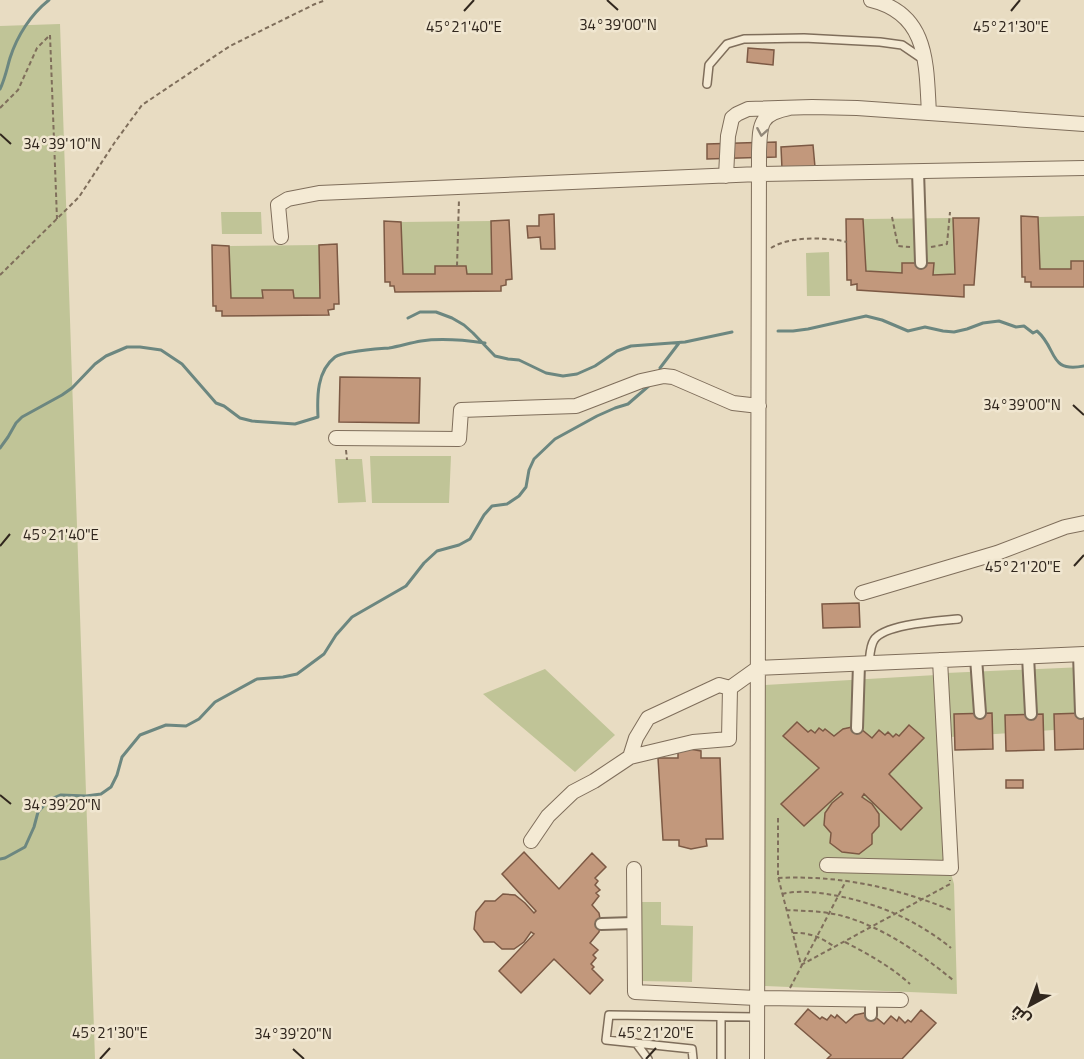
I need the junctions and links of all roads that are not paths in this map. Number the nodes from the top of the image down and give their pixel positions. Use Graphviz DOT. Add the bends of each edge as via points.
graph roads {
  1 [pos="871,0"];
  2 [pos="926,62"];
  3 [pos="707,84"];
  4 [pos="790,108"];
  5 [pos="929,112"];
  6 [pos="1084,124"];
  7 [pos="1084,168"];
  8 [pos="918,171"];
  9 [pos="759,174"];
  10 [pos="726,176"];
  11 [pos="281,237"];
  12 [pos="921,263"];
  13 [pos="759,406"];
  14 [pos="336,438"];
  15 [pos="1084,523"];
  16 [pos="862,593"];
  17 [pos="958,619"];
  18 [pos="1082,654"];
  19 [pos="1028,656"];
  20 [pos="976,658"];
  21 [pos="940,660"];
  22 [pos="864,663"];
  23 [pos="758,668"];
  24 [pos="730,688"];
  25 [pos="980,713"];
  26 [pos="1081,713"];
  27 [pos="1031,714"];
  28 [pos="857,728"];
  29 [pos="630,757"];
  30 [pos="531,841"];
  31 [pos="827,865"];
  32 [pos="634,869"];
  33 [pos="634,923"];
  34 [pos="601,924"];
  35 [pos="756,998"];
  36 [pos="871,1000"];
  37 [pos="901,1000"];
  38 [pos="871,1014"];
  39 [pos="721,1017"];
  40 [pos="756,1017"];
  41 [pos="636,1043"];
  42 [pos="648,1059"];
  43 [pos="693,1059"];
  44 [pos="721,1059"];
  45 [pos="757,1059"];
  1 -- 2 [label="street" via="891,6 907,20 922,45"];
  2 -- 3 [label="lane" via="902,45 880,42 744,39 727,44 709,65"];
  2 -- 5 [label="street"];
  4 -- 5 [label="street"];
  4 -- 9 [label="street, one-way" via="764,120 760,130"];
  4 -- 10 [label="street" via="748,110 732,118"];
  5 -- 6 [label="street"];
  7 -- 8 [label="street"];
  8 -- 9 [label="street"];
  8 -- 12 [label="street"];
  9 -- 10 [label="street"];
  9 -- 13 [label="street"];
  10 -- 11 [label="street" via="319,193 278,205"];
  13 -- 14 [label="street" via="733,403 664,376 576,406 461,410 459,439"];
  13 -- 23 [label="street"];
  15 -- 16 [label="street"];
  17 -- 22 [label="lane" via="881,632"];
  18 -- 19 [label="street"];
  18 -- 26 [label="street"];
  19 -- 20 [label="street"];
  19 -- 27 [label="street"];
  20 -- 21 [label="street"];
  20 -- 25 [label="street"];
  21 -- 22 [label="street"];
  21 -- 31 [label="street" via="951,868"];
  22 -- 23 [label="street"];
  22 -- 28 [label="street"];
  23 -- 24 [label="street"];
  23 -- 35 [label="street"];
  24 -- 29 [label="street" via="719,685 648,718"];
  24 -- 29 [label="street" via="729,739 693,742"];
  29 -- 30 [label="street" via="573,792 548,816"];
  32 -- 33 [label="street"];
  33 -- 34 [label="street"];
  33 -- 35 [label="street" via="635,992"];
  35 -- 36 [label="street"];
  35 -- 40 [label="street"];
  36 -- 37 [label="street"];
  36 -- 38 [label="street"];
  39 -- 40 [label="lane"];
  39 -- 41 [label="lane" via="609,1015 606,1040"];
  39 -- 44 [label="lane"];
  40 -- 45 [label="street"];
  41 -- 42 [label="lane"];
  41 -- 43 [label="lane" via="692,1049"];
}
